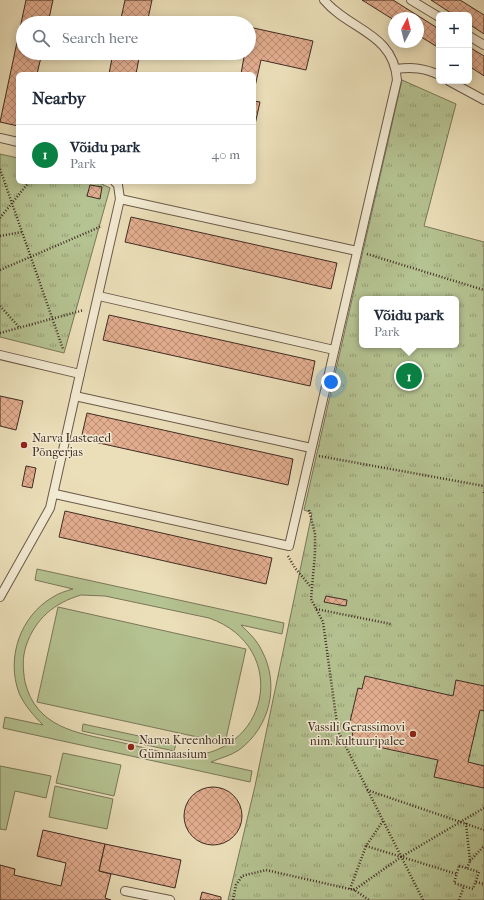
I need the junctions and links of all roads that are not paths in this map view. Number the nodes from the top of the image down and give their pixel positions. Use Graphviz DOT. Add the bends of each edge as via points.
graph roads {
  1 [pos="324,0"];
  2 [pos="411,0"];
  3 [pos="436,15"];
  4 [pos="472,38"];
  5 [pos="484,45"];
  6 [pos="396,69"];
  7 [pos="436,74"];
  8 [pos="455,84"];
  9 [pos="484,100"];
  10 [pos="0,138"];
  11 [pos="16,142"];
  12 [pos="117,184"];
  13 [pos="120,199"];
  14 [pos="357,251"];
  15 [pos="99,296"];
  16 [pos="334,350"];
  17 [pos="0,355"];
  18 [pos="80,374"];
  19 [pos="75,396"];
  20 [pos="311,451"];
  21 [pos="55,494"];
  22 [pos="0,597"];
  23 [pos="125,891"];
  24 [pos="170,900"];
  1 -- 6 [label="lane" via="383,45 391,55"];
  2 -- 3 [label="lane"];
  4 -- 5 [label="lane"];
  6 -- 7 [label="lane" via="415,67"];
  6 -- 14 [label="lane" via="397,80"];
  8 -- 9 [label="lane"];
  10 -- 11 [label="lane"];
  12 -- 13 [label="lane"];
  13 -- 14 [label="lane"];
  13 -- 15 [label="lane"];
  14 -- 16 [label="lane"];
  15 -- 16 [label="lane"];
  15 -- 18 [label="lane"];
  16 -- 20 [label="lane"];
  17 -- 18 [label="lane"];
  18 -- 19 [label="lane"];
  19 -- 20 [label="lane"];
  19 -- 21 [label="lane"];
  20 -- 21 [label="lane" via="290,546"];
  21 -- 22 [label="lane" via="50,508"];
  23 -- 24 [label="lane"];
}
